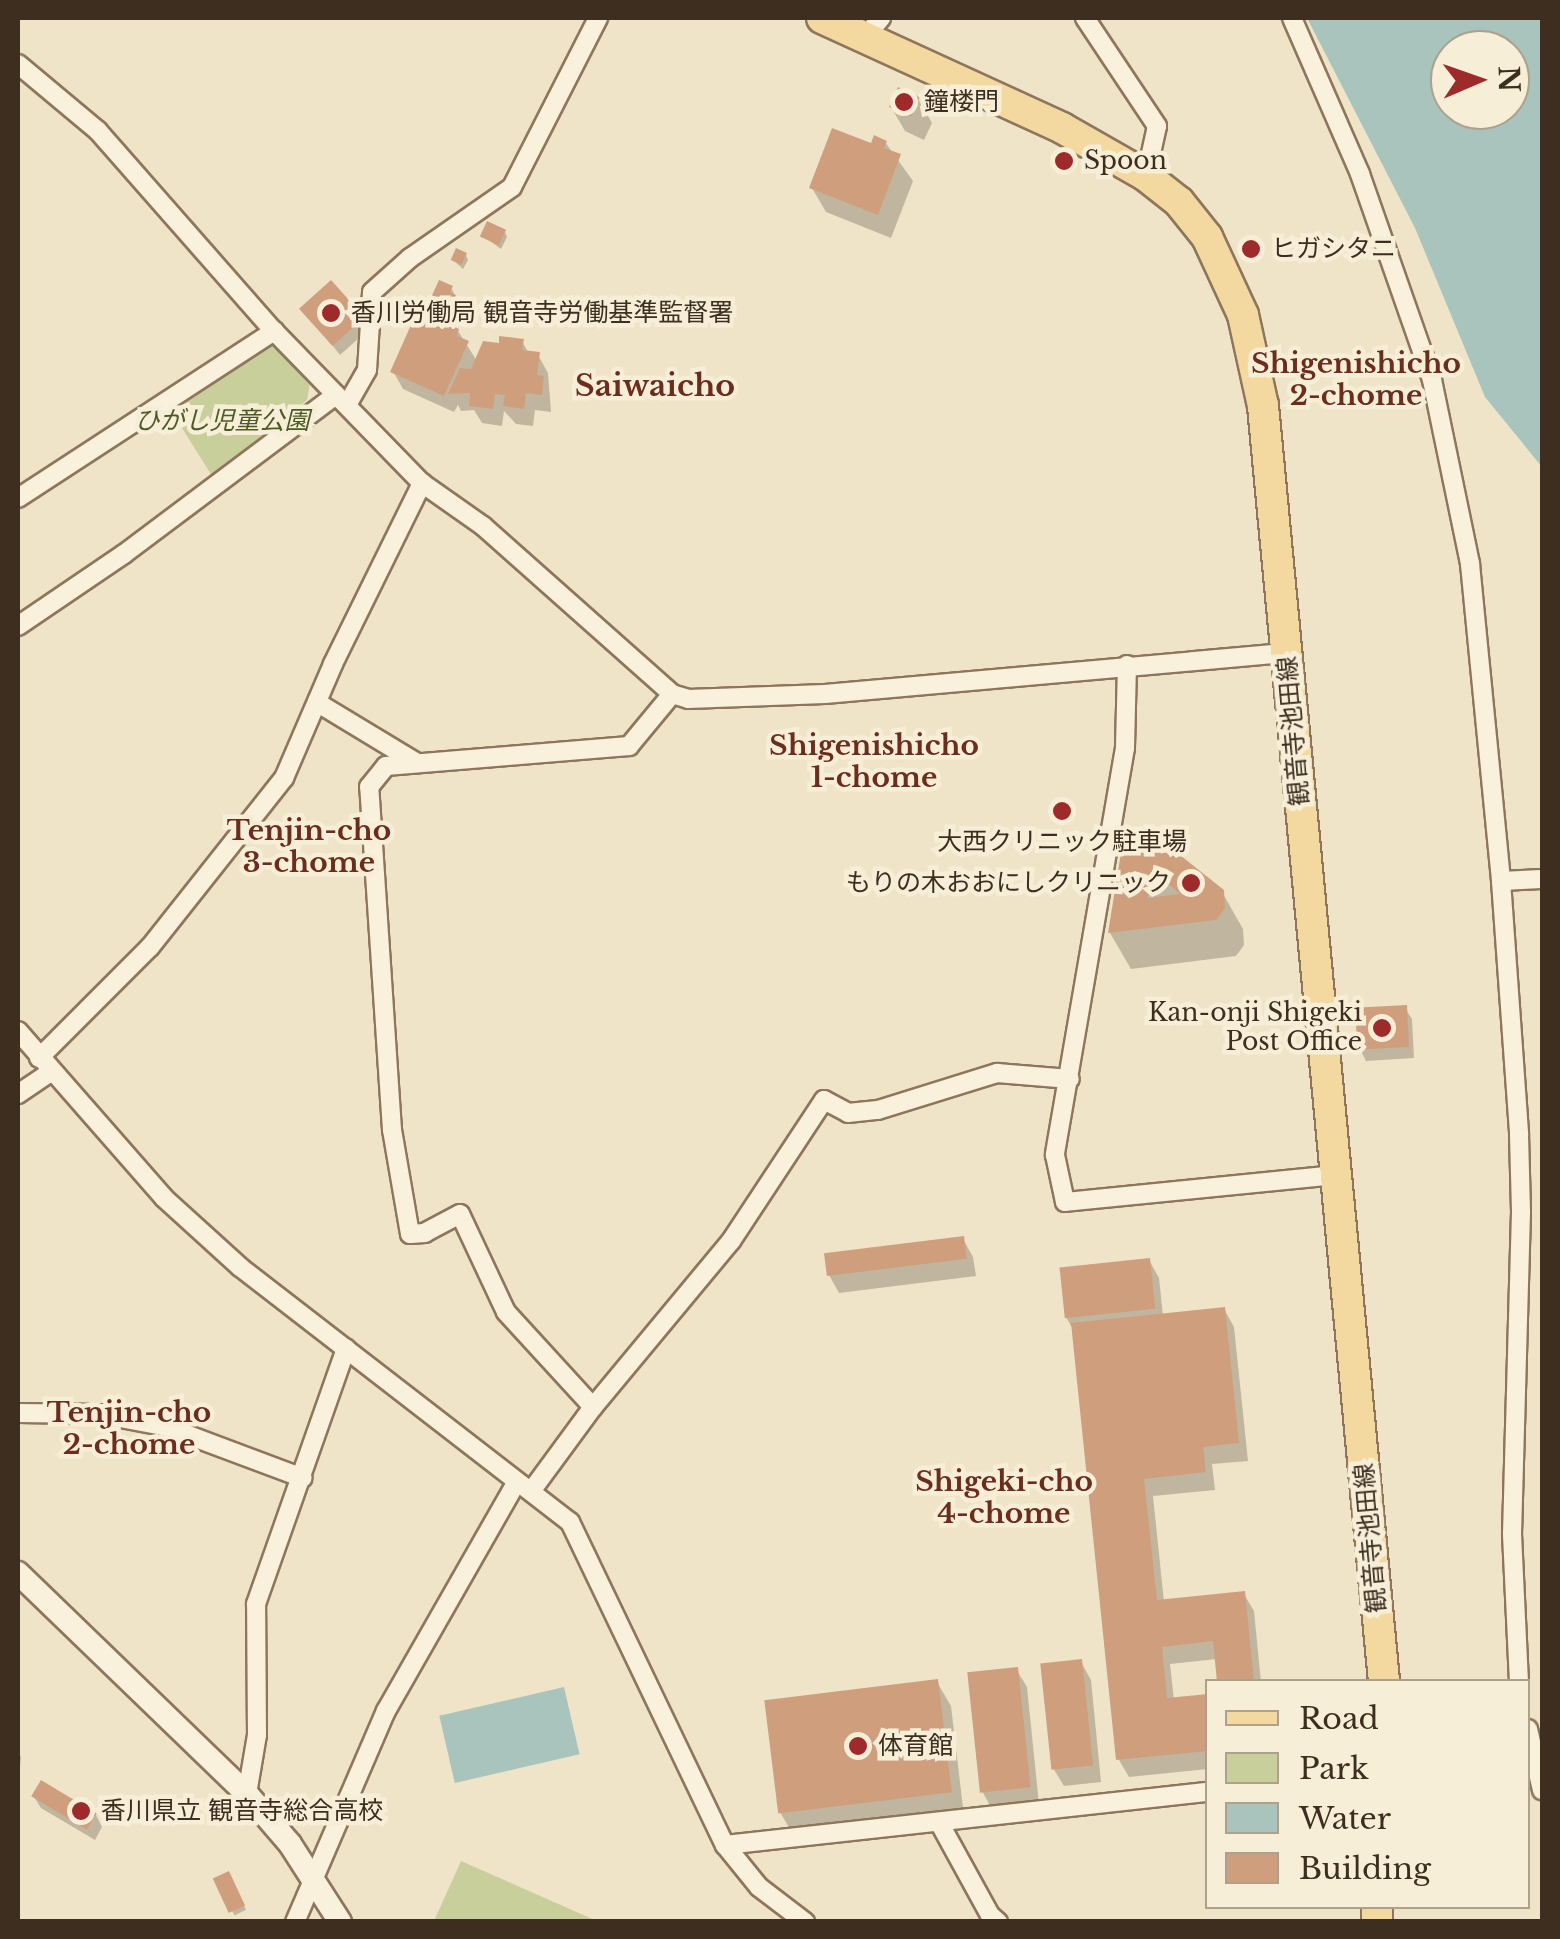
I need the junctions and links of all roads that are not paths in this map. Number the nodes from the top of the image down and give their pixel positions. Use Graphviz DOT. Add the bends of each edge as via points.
graph roads {
  1 [pos="598,18"];
  2 [pos="822,18"];
  3 [pos="1086,18"];
  4 [pos="1292,18"];
  5 [pos="873,27"];
  6 [pos="18,64"];
  7 [pos="1146,176"];
  8 [pos="274,330"];
  9 [pos="342,400"];
  10 [pos="422,483"];
  11 [pos="18,498"];
  12 [pos="18,626"];
  13 [pos="1287,653"];
  14 [pos="1127,665"];
  15 [pos="672,694"];
  16 [pos="318,703"];
  17 [pos="418,763"];
  18 [pos="1542,879"];
  19 [pos="1501,881"];
  20 [pos="18,1031"];
  21 [pos="45,1065"];
  22 [pos="1070,1078"];
  23 [pos="18,1094"];
  24 [pos="1337,1175"];
  25 [pos="346,1348"];
  26 [pos="593,1407"];
  27 [pos="18,1413"];
  28 [pos="303,1478"];
  29 [pos="524,1486"];
  30 [pos="18,1573"];
  31 [pos="1384,1679"];
  32 [pos="1520,1679"];
  33 [pos="1530,1738"];
  34 [pos="1542,1790"];
  35 [pos="1205,1792"];
  36 [pos="247,1794"];
  37 [pos="940,1824"];
  38 [pos="725,1844"];
  39 [pos="313,1878"];
  40 [pos="295,1922"];
  41 [pos="340,1922"];
  42 [pos="805,1922"];
  43 [pos="998,1922"];
  1 -- 9 [label="street" via="512,187 372,292 366,370"];
  2 -- 5 [label="main road, 観音寺池田線"];
  3 -- 7 [label="street" via="1157,126"];
  4 -- 19 [label="street" via="1360,174 1432,380 1470,564"];
  5 -- 7 [label="main road, 観音寺池田線"];
  6 -- 8 [label="street" via="98,131"];
  7 -- 13 [label="main road, 観音寺池田線" via="1207,237 1243,316 1263,406"];
  8 -- 9 [label="street"];
  8 -- 11 [label="street"];
  9 -- 10 [label="street"];
  9 -- 12 [label="street"];
  10 -- 15 [label="street" via="483,526"];
  10 -- 16 [label="street"];
  13 -- 14 [label="street"];
  13 -- 24 [label="main road, 観音寺池田線"];
  14 -- 15 [label="street" via="826,694 688,700"];
  14 -- 22 [label="street" via="1125,748"];
  15 -- 17 [label="street" via="629,746"];
  16 -- 17 [label="street"];
  16 -- 21 [label="street" via="284,778 150,947"];
  17 -- 26 [label="street" via="386,766 368,787 392,1130 410,1234 460,1214 506,1312"];
  18 -- 19 [label="street"];
  19 -- 32 [label="street" via="1521,1212 1512,1534"];
  20 -- 21 [label="street"];
  21 -- 23 [label="street"];
  21 -- 25 [label="street" via="164,1198"];
  22 -- 24 [label="street" via="1055,1155 1065,1202"];
  22 -- 26 [label="street" via="997,1073 848,1113 824,1100 731,1240"];
  24 -- 31 [label="main road, 観音寺池田線"];
  25 -- 28 [label="street"];
  25 -- 29 [label="street"];
  26 -- 29 [label="street"];
  27 -- 28 [label="street" via="99,1414 164,1426"];
  28 -- 36 [label="street" via="256,1604 256,1735"];
  29 -- 38 [label="street" via="570,1522"];
  29 -- 39 [label="street" via="386,1710"];
  30 -- 36 [label="street"];
  33 -- 34 [label="street"];
  35 -- 37 [label="street"];
  36 -- 39 [label="street"];
  37 -- 38 [label="street"];
  37 -- 43 [label="street"];
  38 -- 42 [label="street" via="759,1887"];
  39 -- 40 [label="street"];
  39 -- 41 [label="street"];
}
